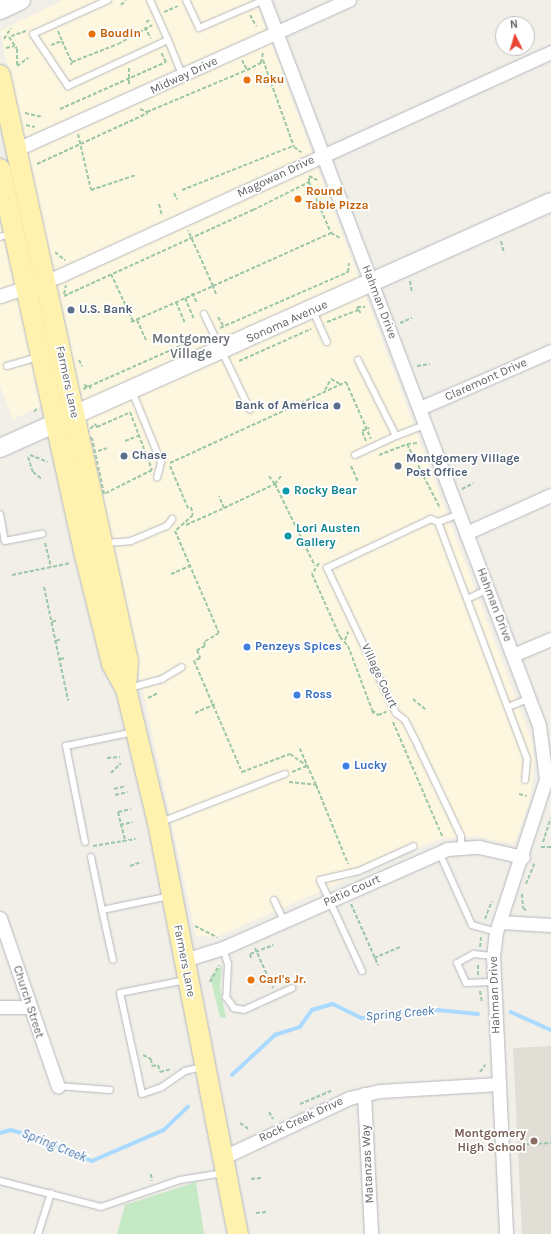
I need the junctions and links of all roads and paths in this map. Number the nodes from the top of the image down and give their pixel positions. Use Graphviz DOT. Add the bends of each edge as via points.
graph roads {
  1 [pos="21,0"];
  2 [pos="108,0"];
  3 [pos="126,0"];
  4 [pos="150,0"];
  5 [pos="264,0"];
  6 [pos="349,0"];
  7 [pos="187,1"];
  8 [pos="121,5"];
  9 [pos="0,10"];
  10 [pos="250,15"];
  11 [pos="156,16"];
  12 [pos="152,20"];
  13 [pos="256,26"];
  14 [pos="11,28"];
  15 [pos="145,28"];
  16 [pos="277,32"];
  17 [pos="33,34"];
  18 [pos="4,39"];
  19 [pos="152,40"];
  20 [pos="168,40"];
  21 [pos="15,46"];
  22 [pos="48,46"];
  23 [pos="6,48"];
  24 [pos="160,51"];
  25 [pos="551,52"];
  26 [pos="263,53"];
  27 [pos="28,58"];
  28 [pos="263,58"];
  29 [pos="128,66"];
  30 [pos="0,75"];
  31 [pos="182,76"];
  32 [pos="129,78"];
  33 [pos="130,88"];
  34 [pos="60,109"];
  35 [pos="140,109"];
  36 [pos="19,112"];
  37 [pos="148,113"];
  38 [pos="43,118"];
  39 [pos="75,125"];
  40 [pos="81,143"];
  41 [pos="293,146"];
  42 [pos="17,149"];
  43 [pos="301,152"];
  44 [pos="322,156"];
  45 [pos="36,164"];
  46 [pos="0,168"];
  47 [pos="136,175"];
  48 [pos="310,182"];
  49 [pos="182,190"];
  50 [pos="174,194"];
  51 [pos="177,199"];
  52 [pos="551,202"];
  53 [pos="159,204"];
  54 [pos="162,216"];
  55 [pos="187,228"];
  56 [pos="331,233"];
  57 [pos="7,234"];
  58 [pos="191,238"];
  59 [pos="501,238"];
  60 [pos="170,242"];
  61 [pos="342,243"];
  62 [pos="172,246"];
  63 [pos="504,253"];
  64 [pos="348,259"];
  65 [pos="111,274"];
  66 [pos="410,280"];
  67 [pos="45,281"];
  68 [pos="372,284"];
  69 [pos="26,286"];
  70 [pos="213,286"];
  71 [pos="192,294"];
  72 [pos="216,294"];
  73 [pos="412,294"];
  74 [pos="0,296"];
  75 [pos="62,296"];
  76 [pos="185,298"];
  77 [pos="176,302"];
  78 [pos="197,303"];
  79 [pos="365,308"];
  80 [pos="358,310"];
  81 [pos="204,314"];
  82 [pos="362,314"];
  83 [pos="218,317"];
  84 [pos="316,318"];
  85 [pos="412,318"];
  86 [pos="194,319"];
  87 [pos="136,320"];
  88 [pos="185,323"];
  89 [pos="400,323"];
  90 [pos="224,327"];
  91 [pos="212,332"];
  92 [pos="146,340"];
  93 [pos="327,342"];
  94 [pos="222,351"];
  95 [pos="551,351"];
  96 [pos="42,356"];
  97 [pos="358,360"];
  98 [pos="239,361"];
  99 [pos="430,364"];
  100 [pos="7,366"];
  101 [pos="417,366"];
  102 [pos="340,384"];
  103 [pos="91,388"];
  104 [pos="132,391"];
  105 [pos="325,391"];
  106 [pos="420,408"];
  107 [pos="250,410"];
  108 [pos="74,422"];
  109 [pos="425,425"];
  110 [pos="368,428"];
  111 [pos="149,432"];
  112 [pos="86,434"];
  113 [pos="140,436"];
  114 [pos="396,436"];
  115 [pos="371,440"];
  116 [pos="125,441"];
  117 [pos="366,442"];
  118 [pos="418,443"];
  119 [pos="406,444"];
  120 [pos="0,448"];
  121 [pos="106,448"];
  122 [pos="95,452"];
  123 [pos="355,455"];
  124 [pos="371,458"];
  125 [pos="348,459"];
  126 [pos="358,463"];
  127 [pos="55,466"];
  128 [pos="351,466"];
  129 [pos="269,476"];
  130 [pos="280,476"];
  131 [pos="157,478"];
  132 [pos="42,479"];
  133 [pos="358,482"];
  134 [pos="274,484"];
  135 [pos="551,495"];
  136 [pos="219,496"];
  137 [pos="224,508"];
  138 [pos="440,508"];
  139 [pos="0,514"];
  140 [pos="460,514"];
  141 [pos="172,519"];
  142 [pos="438,522"];
  143 [pos="185,525"];
  144 [pos="466,533"];
  145 [pos="42,534"];
  146 [pos="103,543"];
  147 [pos="322,561"];
  148 [pos="76,562"];
  149 [pos="190,566"];
  150 [pos="316,566"];
  151 [pos="51,567"];
  152 [pos="171,574"];
  153 [pos="12,575"];
  154 [pos="44,587"];
  155 [pos="488,589"];
  156 [pos="467,599"];
  157 [pos="57,620"];
  158 [pos="52,622"];
  159 [pos="61,639"];
  160 [pos="551,639"];
  161 [pos="56,641"];
  162 [pos="513,655"];
  163 [pos="66,658"];
  164 [pos="60,659"];
  165 [pos="182,667"];
  166 [pos="126,689"];
  167 [pos="158,693"];
  168 [pos="148,698"];
  169 [pos="528,699"];
  170 [pos="68,700"];
  171 [pos="414,700"];
  172 [pos="214,705"];
  173 [pos="508,707"];
  174 [pos="372,710"];
  175 [pos="426,710"];
  176 [pos="195,713"];
  177 [pos="374,715"];
  178 [pos="136,732"];
  179 [pos="299,747"];
  180 [pos="120,757"];
  181 [pos="107,758"];
  182 [pos="121,762"];
  183 [pos="307,766"];
  184 [pos="111,773"];
  185 [pos="285,774"];
  186 [pos="525,780"];
  187 [pos="549,780"];
  188 [pos="289,782"];
  189 [pos="316,785"];
  190 [pos="126,786"];
  191 [pos="114,789"];
  192 [pos="128,792"];
  193 [pos="115,794"];
  194 [pos="519,794"];
  195 [pos="530,797"];
  196 [pos="131,809"];
  197 [pos="551,818"];
  198 [pos="133,822"];
  199 [pos="158,823"];
  200 [pos="121,825"];
  201 [pos="443,838"];
  202 [pos="135,839"];
  203 [pos="125,841"];
  204 [pos="85,842"];
  205 [pos="542,842"];
  206 [pos="93,845"];
  207 [pos="414,846"];
  208 [pos="461,847"];
  209 [pos="551,847"];
  210 [pos="541,848"];
  211 [pos="439,852"];
  212 [pos="91,857"];
  213 [pos="529,859"];
  214 [pos="141,862"];
  215 [pos="130,866"];
  216 [pos="343,866"];
  217 [pos="172,896"];
  218 [pos="493,898"];
  219 [pos="274,900"];
  220 [pos="330,901"];
  221 [pos="350,901"];
  222 [pos="102,910"];
  223 [pos="531,913"];
  224 [pos="0,918"];
  225 [pos="284,920"];
  226 [pos="551,925"];
  227 [pos="195,926"];
  228 [pos="498,927"];
  229 [pos="483,929"];
  230 [pos="254,945"];
  231 [pos="273,946"];
  232 [pos="400,947"];
  233 [pos="222,949"];
  234 [pos="257,951"];
  235 [pos="479,955"];
  236 [pos="493,956"];
  237 [pos="251,958"];
  238 [pos="374,958"];
  239 [pos="113,960"];
  240 [pos="184,960"];
  241 [pos="378,965"];
  242 [pos="362,971"];
  243 [pos="188,980"];
  244 [pos="210,982"];
  245 [pos="479,982"];
  246 [pos="492,982"];
  247 [pos="279,988"];
  248 [pos="292,988"];
  249 [pos="0,1007"];
  250 [pos="29,1007"];
  251 [pos="482,1007"];
  252 [pos="139,1047"];
  253 [pos="485,1062"];
  254 [pos="206,1066"];
  255 [pos="178,1067"];
  256 [pos="474,1075"];
  257 [pos="499,1084"];
  258 [pos="58,1086"];
  259 [pos="339,1089"];
  260 [pos="110,1090"];
  261 [pos="364,1094"];
  262 [pos="300,1104"];
  263 [pos="269,1112"];
  264 [pos="273,1119"];
  265 [pos="240,1123"];
  266 [pos="250,1130"];
  267 [pos="551,1143"];
  268 [pos="514,1145"];
  269 [pos="227,1164"];
  270 [pos="261,1178"];
  271 [pos="251,1179"];
  272 [pos="0,1181"];
  273 [pos="51,1193"];
  274 [pos="267,1212"];
  275 [pos="256,1213"];
  276 [pos="38,1234"];
  277 [pos="238,1234"];
  278 [pos="371,1234"];
  279 [pos="506,1234"];
  1 -- 9 [label="street"];
  2 -- 17 [label="lane"];
  3 -- 8 [label="path"];
  4 -- 11 [label="lane"];
  5 -- 7 [label="lane" via="199,28"];
  5 -- 16 [label="street, Hahman Drive"];
  6 -- 16 [label="street, Midway Drive"];
  7 -- 11 [label="path"];
  10 -- 13 [label="path"];
  11 -- 12 [label="path"];
  11 -- 15 [label="path" via="157,22"];
  11 -- 20 [label="lane"];
  14 -- 18 [label="path"];
  15 -- 19 [label="path"];
  15 -- 22 [label="path" via="72,64 62,41"];
  16 -- 31 [label="street, Midway Drive"];
  16 -- 44 [label="street, Hahman Drive"];
  17 -- 20 [label="lane" via="68,86"];
  17 -- 21 [label="path" via="22,30 11,34 10,39"];
  20 -- 31 [label="lane"];
  21 -- 23 [label="path"];
  21 -- 27 [label="path" via="17,66"];
  24 -- 32 [label="path" via="166,62"];
  25 -- 44 [label="street, Magowan Drive"];
  26 -- 28 [label="path"];
  28 -- 35 [label="path" via="261,63 247,70 147,112"];
  28 -- 41 [label="path"];
  29 -- 32 [label="path"];
  30 -- 42 [label="main road, Farmers Lane"];
  31 -- 39 [label="street, Midway Drive"];
  32 -- 33 [label="path"];
  32 -- 34 [label="path"];
  36 -- 38 [label="path"];
  37 -- 40 [label="path"];
  39 -- 40 [label="path"];
  39 -- 42 [label="street, Midway Drive"];
  40 -- 45 [label="path"];
  40 -- 47 [label="path" via="91,190"];
  41 -- 43 [label="path"];
  41 -- 49 [label="path"];
  42 -- 67 [label="main road, Farmers Lane"];
  44 -- 67 [label="street, Magowan Drive"];
  44 -- 68 [label="street, Hahman Drive"];
  46 -- 57 [label="main road, Farmers Lane"];
  48 -- 48 [label="path" via="309,176 316,180"];
  48 -- 56 [label="path"];
  48 -- 58 [label="path"];
  50 -- 51 [label="path"];
  52 -- 68 [label="street, Sonoma Avenue"];
  53 -- 54 [label="path"];
  55 -- 58 [label="path"];
  56 -- 61 [label="path"];
  56 -- 70 [label="path"];
  57 -- 69 [label="main road, Farmers Lane"];
  58 -- 62 [label="path"];
  58 -- 70 [label="path"];
  59 -- 63 [label="path"];
  60 -- 62 [label="path"];
  62 -- 65 [label="path"];
  64 -- 90 [label="path" via="348,272"];
  65 -- 75 [label="path"];
  65 -- 87 [label="path" via="132,322"];
  66 -- 73 [label="path"];
  67 -- 69 [label="street, Magowan Drive"];
  67 -- 108 [label="main road, Farmers Lane"];
  68 -- 84 [label="street, Sonoma Avenue"];
  68 -- 106 [label="street, Hahman Drive"];
  69 -- 74 [label="street, Magowan Drive"];
  69 -- 96 [label="main road, Farmers Lane"];
  70 -- 71 [label="path"];
  70 -- 72 [label="path"];
  71 -- 76 [label="path"];
  71 -- 78 [label="path"];
  76 -- 77 [label="path"];
  76 -- 86 [label="path"];
  77 -- 87 [label="path"];
  77 -- 88 [label="path"];
  79 -- 80 [label="path" via="357,307"];
  80 -- 82 [label="path"];
  80 -- 84 [label="path"];
  81 -- 91 [label="lane"];
  83 -- 90 [label="path"];
  84 -- 93 [label="lane"];
  84 -- 94 [label="street, Sonoma Avenue"];
  84 -- 98 [label="path"];
  85 -- 89 [label="path"];
  87 -- 92 [label="path"];
  90 -- 91 [label="path"];
  91 -- 94 [label="lane"];
  91 -- 103 [label="path"];
  94 -- 104 [label="street, Sonoma Avenue"];
  94 -- 107 [label="lane"];
  95 -- 106 [label="street, Claremont Drive"];
  96 -- 100 [label="lane"];
  96 -- 108 [label="main road, Farmers Lane"];
  97 -- 114 [label="lane"];
  99 -- 101 [label="path"];
  102 -- 105 [label="path"];
  102 -- 105 [label="path" via="331,379"];
  102 -- 110 [label="path" via="346,382"];
  104 -- 108 [label="street, Sonoma Avenue"];
  104 -- 111 [label="lane"];
  105 -- 143 [label="path" via="169,464 193,515"];
  106 -- 109 [label="street, Hahman Drive"];
  108 -- 113 [label="path" via="130,412"];
  108 -- 120 [label="street, Sonoma Avenue"];
  108 -- 146 [label="main road, Farmers Lane"];
  108 -- 166 [label="main road, Farmers Lane" via="112,664"];
  109 -- 114 [label="lane"];
  109 -- 140 [label="street, Hahman Drive"];
  110 -- 115 [label="path"];
  110 -- 117 [label="path" via="362,431"];
  111 -- 113 [label="path"];
  111 -- 131 [label="lane" via="161,462"];
  112 -- 122 [label="path" via="88,439 92,438"];
  113 -- 116 [label="path"];
  113 -- 122 [label="path" via="152,470 104,494"];
  114 -- 123 [label="lane"];
  118 -- 119 [label="path"];
  119 -- 124 [label="path"];
  119 -- 138 [label="path"];
  121 -- 122 [label="path"];
  125 -- 128 [label="path"];
  126 -- 128 [label="path"];
  127 -- 132 [label="path" via="29,456 33,472"];
  128 -- 133 [label="path"];
  129 -- 134 [label="path"];
  130 -- 134 [label="path"];
  134 -- 137 [label="path"];
  134 -- 150 [label="path"];
  135 -- 144 [label="street"];
  136 -- 137 [label="path"];
  137 -- 143 [label="path"];
  139 -- 145 [label="lane" via="6,541"];
  140 -- 142 [label="lane"];
  140 -- 144 [label="street, Hahman Drive"];
  141 -- 146 [label="lane" via="167,526 131,541"];
  142 -- 156 [label="lane"];
  142 -- 208 [label="lane, Village Court" via="431,519 327,568 396,713 405,720 418,746 461,836"];
  143 -- 149 [label="path" via="175,531"];
  144 -- 155 [label="street, Hahman Drive"];
  145 -- 151 [label="path"];
  146 -- 166 [label="main road, Farmers Lane" via="128,661"];
  147 -- 150 [label="path"];
  148 -- 151 [label="path"];
  149 -- 152 [label="path"];
  149 -- 172 [label="path" via="219,633 204,642 205,646 197,650 200,658 194,661"];
  150 -- 174 [label="path" via="312,574 340,637 348,646"];
  151 -- 153 [label="path"];
  154 -- 158 [label="path"];
  155 -- 156 [label="lane"];
  155 -- 162 [label="street, Hahman Drive"];
  156 -- 173 [label="lane"];
  157 -- 158 [label="path"];
  158 -- 161 [label="path"];
  159 -- 161 [label="path"];
  160 -- 162 [label="street"];
  161 -- 164 [label="path"];
  162 -- 169 [label="street, Hahman Drive"];
  163 -- 164 [label="path"];
  164 -- 170 [label="path"];
  165 -- 166 [label="lane" via="162,679"];
  166 -- 178 [label="main road, Farmers Lane"];
  167 -- 168 [label="path"];
  169 -- 173 [label="lane"];
  169 -- 187 [label="street, Hahman Drive" via="539,725"];
  171 -- 175 [label="path"];
  172 -- 176 [label="path"];
  172 -- 183 [label="path" via="242,772 290,754"];
  173 -- 186 [label="lane" via="527,759"];
  174 -- 177 [label="path"];
  174 -- 201 [label="path" via="378,715 387,711"];
  178 -- 199 [label="main road, Farmers Lane"];
  178 -- 204 [label="lane" via="66,746"];
  179 -- 183 [label="path"];
  180 -- 181 [label="path"];
  182 -- 184 [label="path"];
  183 -- 185 [label="path"];
  183 -- 189 [label="path"];
  185 -- 199 [label="lane"];
  187 -- 213 [label="street, Hahman Drive"];
  188 -- 189 [label="path"];
  189 -- 216 [label="path" via="349,863"];
  190 -- 191 [label="path"];
  192 -- 193 [label="path"];
  194 -- 195 [label="path"];
  196 -- 200 [label="path" via="118,812"];
  197 -- 205 [label="path"];
  198 -- 200 [label="path"];
  199 -- 217 [label="main road, Farmers Lane"];
  200 -- 203 [label="path"];
  202 -- 203 [label="path"];
  203 -- 206 [label="path"];
  207 -- 220 [label="lane" via="359,871 320,880"];
  208 -- 211 [label="street, Patio Court"];
  208 -- 213 [label="street, Patio Court" via="488,848"];
  209 -- 210 [label="path"];
  211 -- 220 [label="street, Patio Court"];
  211 -- 229 [label="lane" via="472,925"];
  212 -- 222 [label="lane"];
  213 -- 223 [label="path" via="521,902 523,908"];
  213 -- 228 [label="street, Hahman Drive"];
  214 -- 215 [label="path"];
  217 -- 222 [label="lane"];
  217 -- 240 [label="main road, Farmers Lane"];
  218 -- 229 [label="path"];
  219 -- 225 [label="lane"];
  220 -- 225 [label="street, Patio Court"];
  220 -- 242 [label="lane"];
  221 -- 238 [label="path"];
  222 -- 239 [label="lane"];
  224 -- 250 [label="street, Church Street"];
  225 -- 233 [label="street, Patio Court"];
  226 -- 228 [label="street"];
  227 -- 233 [label="path"];
  228 -- 229 [label="lane"];
  228 -- 236 [label="street, Hahman Drive"];
  229 -- 235 [label="path"];
  230 -- 234 [label="path"];
  231 -- 234 [label="path"];
  232 -- 238 [label="path"];
  233 -- 240 [label="street, Patio Court"];
  233 -- 244 [label="path"];
  233 -- 248 [label="lane" via="228,964 226,997 234,1008 244,1010"];
  234 -- 237 [label="path" via="250,954"];
  234 -- 247 [label="path" via="274,991"];
  235 -- 236 [label="lane"];
  235 -- 245 [label="path"];
  235 -- 245 [label="lane" via="457,963 466,983"];
  236 -- 246 [label="street, Hahman Drive"];
  238 -- 241 [label="path"];
  240 -- 243 [label="main road, Farmers Lane"];
  243 -- 254 [label="main road, Farmers Lane"];
  243 -- 254 [label="lane" via="120,993 142,1094 162,1087 185,1071"];
  245 -- 246 [label="lane"];
  245 -- 251 [label="path"];
  246 -- 257 [label="street, Hahman Drive"];
  249 -- 250 [label="street"];
  250 -- 258 [label="street, Church Street"];
  252 -- 255 [label="path" via="141,1054 151,1059 152,1066 158,1065 160,1072"];
  253 -- 256 [label="path" via="483,1069"];
  254 -- 269 [label="main road, Farmers Lane"];
  257 -- 261 [label="street, Rock Creek Drive"];
  257 -- 279 [label="street, Hahman Drive"];
  258 -- 260 [label="lane"];
  259 -- 262 [label="path"];
  261 -- 269 [label="street, Rock Creek Drive" via="328,1105"];
  261 -- 278 [label="street, Matanzas Way"];
  263 -- 264 [label="path"];
  265 -- 266 [label="path"];
  267 -- 268 [label="path"];
  269 -- 273 [label="lane" via="101,1206"];
  269 -- 277 [label="main road, Farmers Lane"];
  270 -- 271 [label="path"];
  272 -- 273 [label="lane"];
  273 -- 276 [label="lane"];
  274 -- 275 [label="path"];
}
